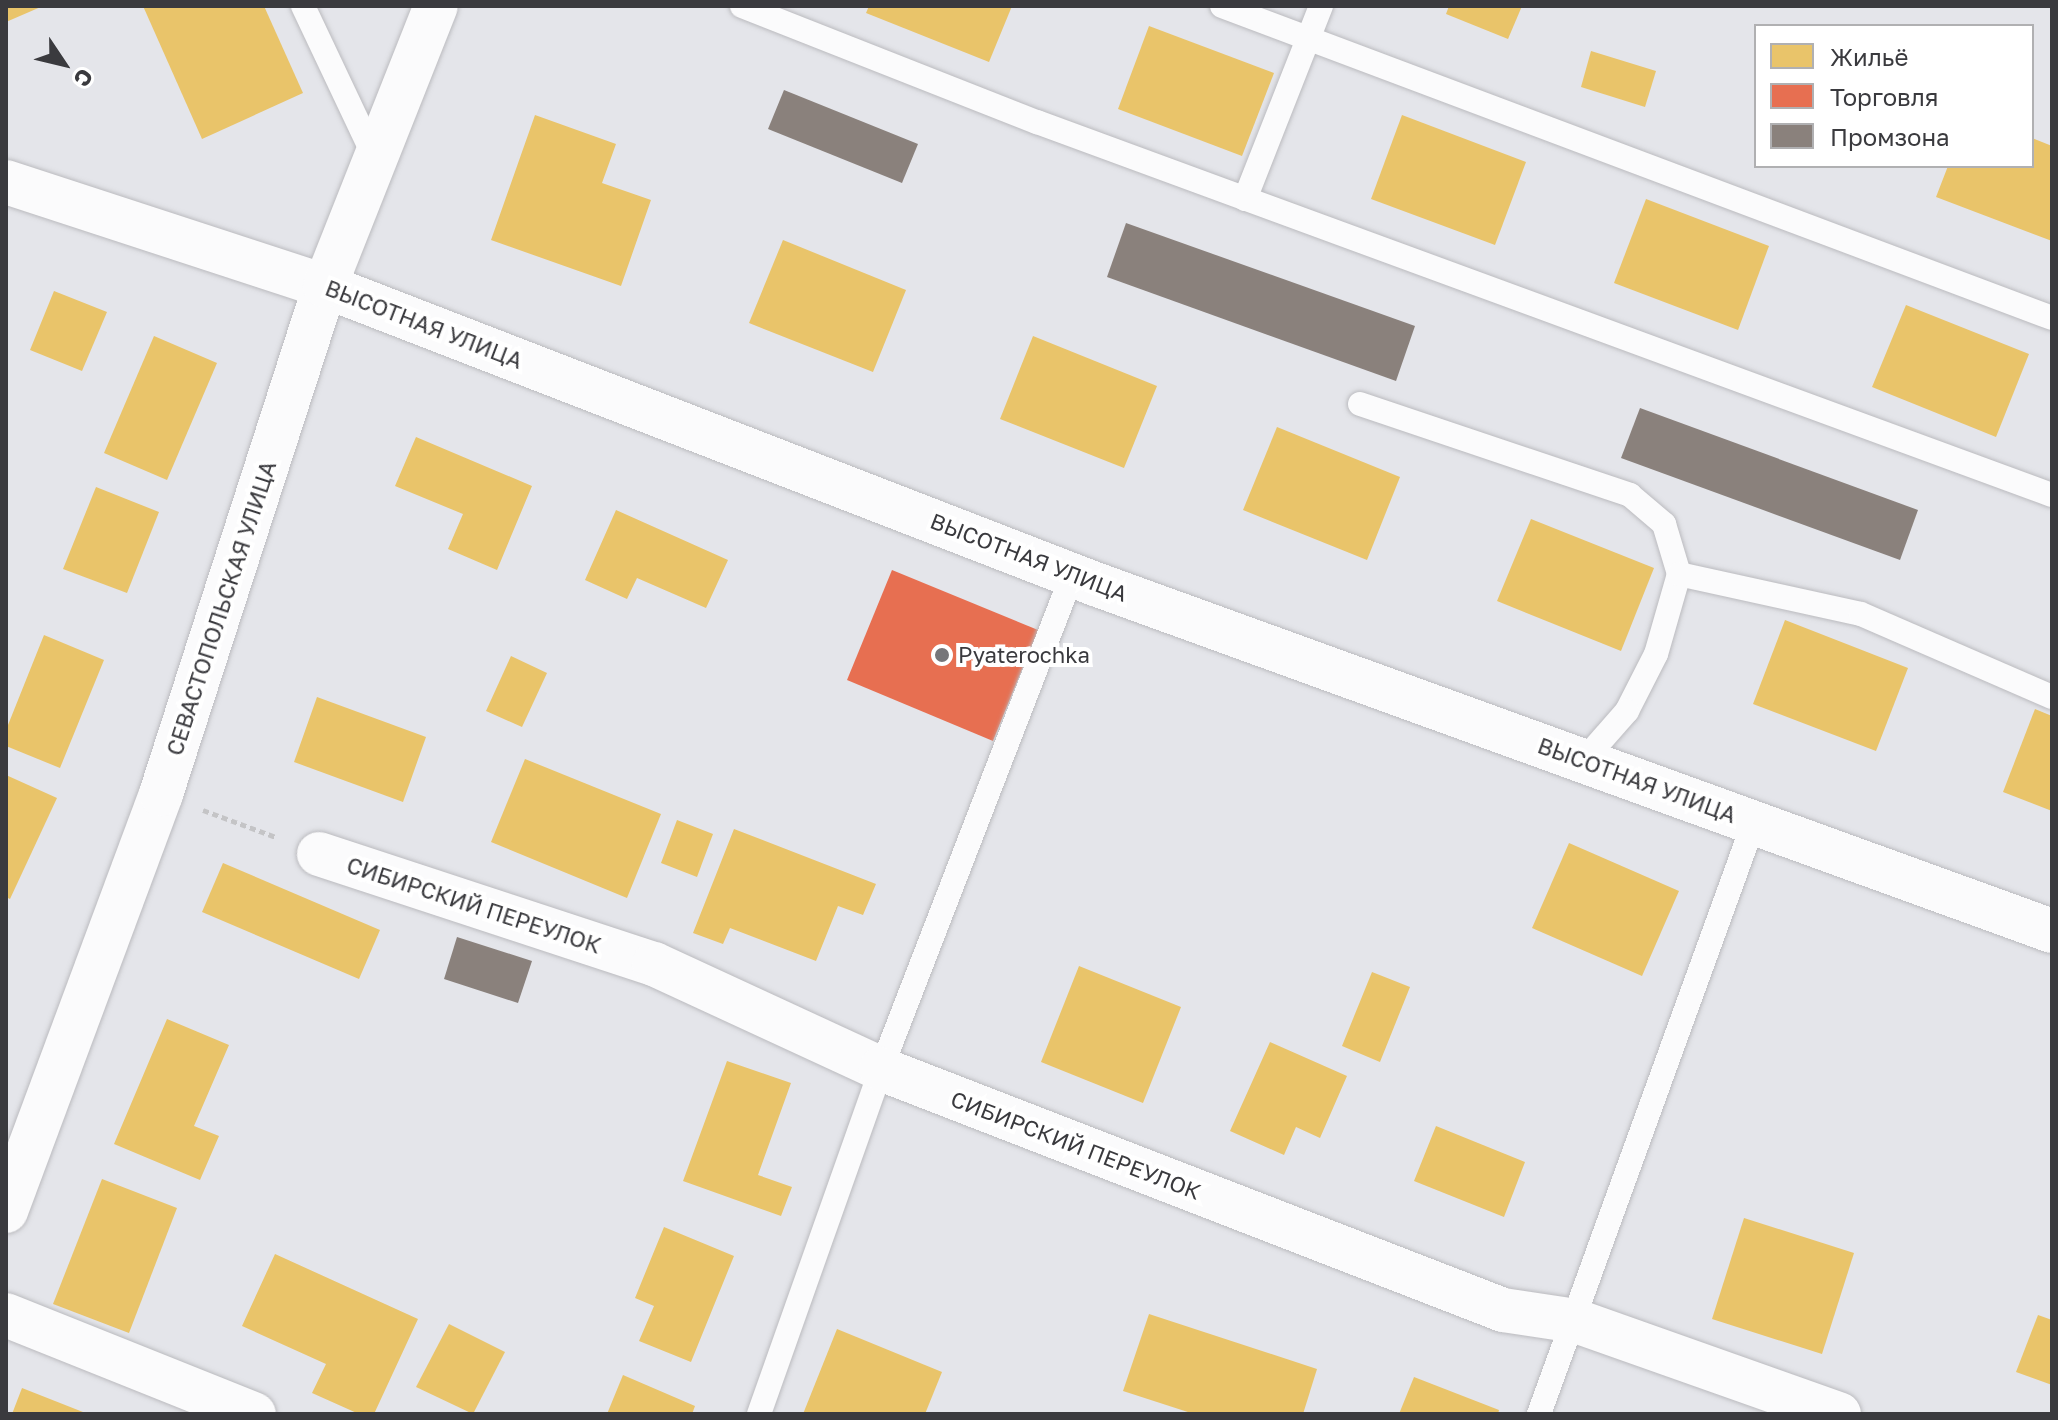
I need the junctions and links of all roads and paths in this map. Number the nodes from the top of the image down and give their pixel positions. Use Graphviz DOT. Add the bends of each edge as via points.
graph roads {
  1 [pos="303,6"];
  2 [pos="436,6"];
  3 [pos="742,6"];
  4 [pos="1222,6"];
  5 [pos="1321,6"];
  6 [pos="1308,38"];
  7 [pos="375,158"];
  8 [pos="6,182"];
  9 [pos="1245,199"];
  10 [pos="325,286"];
  11 [pos="2052,318"];
  12 [pos="1360,404"];
  13 [pos="2052,495"];
  14 [pos="1073,573"];
  15 [pos="1679,574"];
  16 [pos="2052,697"];
  17 [pos="1584,760"];
  18 [pos="161,794"];
  19 [pos="1754,822"];
  20 [pos="319,854"];
  21 [pos="2052,931"];
  22 [pos="881,1069"];
  23 [pos="6,1211"];
  24 [pos="6,1315"];
  25 [pos="1576,1321"];
  26 [pos="254,1414"];
  27 [pos="759,1414"];
  28 [pos="1539,1414"];
  29 [pos="1839,1414"];
  1 -- 7 [label="lane"];
  2 -- 7 [label="street, СЕВАСТОПОЛЬСКАЯ УЛИЦА"];
  3 -- 9 [label="lane"];
  4 -- 6 [label="lane"];
  5 -- 6 [label="lane"];
  6 -- 9 [label="lane"];
  6 -- 11 [label="lane"];
  7 -- 10 [label="street, СЕВАСТОПОЛЬСКАЯ УЛИЦА"];
  8 -- 10 [label="street, ВЫСОТНАЯ УЛИЦА"];
  9 -- 13 [label="lane"];
  10 -- 14 [label="street, ВЫСОТНАЯ УЛИЦА"];
  10 -- 18 [label="street, СЕВАСТОПОЛЬСКАЯ УЛИЦА"];
  12 -- 15 [label="lane" via="1630,495 1664,524"];
  14 -- 17 [label="street, ВЫСОТНАЯ УЛИЦА"];
  14 -- 22 [label="lane"];
  15 -- 16 [label="lane" via="1861,614"];
  15 -- 17 [label="lane" via="1656,654 1634,697"];
  17 -- 19 [label="street, ВЫСОТНАЯ УЛИЦА"];
  18 -- 20 [label="path"];
  18 -- 23 [label="street, СЕВАСТОПОЛЬСКАЯ УЛИЦА"];
  19 -- 21 [label="street, ВЫСОТНАЯ УЛИЦА"];
  19 -- 25 [label="lane"];
  20 -- 22 [label="street, СИБИРСКИЙ ПЕРЕУЛОК" via="654,964"];
  22 -- 25 [label="street, СИБИРСКИЙ ПЕРЕУЛОК" via="1503,1310"];
  22 -- 27 [label="lane"];
  24 -- 26 [label="street"];
  25 -- 28 [label="lane"];
  25 -- 29 [label="street, СИБИРСКИЙ ПЕРЕУЛОК"];
}
